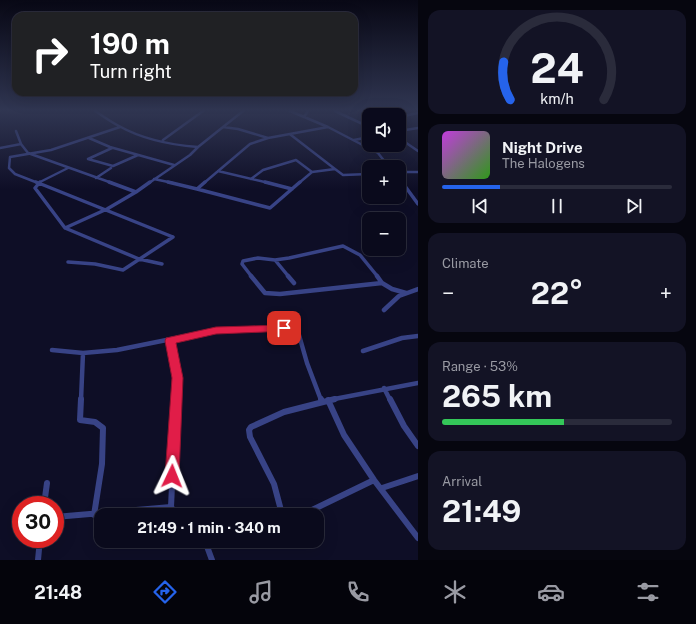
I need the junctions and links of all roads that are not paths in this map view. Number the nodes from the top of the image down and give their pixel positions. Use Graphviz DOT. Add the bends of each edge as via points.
graph roads {
  1 [pos="18,137"];
  2 [pos="154,137"];
  3 [pos="167,137"];
  4 [pos="210,137"];
  5 [pos="265,137"];
  6 [pos="275,137"];
  7 [pos="294,137"];
  8 [pos="348,137"];
  9 [pos="89,138"];
  10 [pos="268,138"];
  11 [pos="362,138"];
  12 [pos="163,140"];
  13 [pos="354,140"];
  14 [pos="406,143"];
  15 [pos="21,144"];
  16 [pos="198,147"];
  17 [pos="0,148"];
  18 [pos="112,148"];
  19 [pos="418,151"];
  20 [pos="28,153"];
  21 [pos="138,155"];
  22 [pos="384,160"];
  23 [pos="174,165"];
  24 [pos="68,168"];
  25 [pos="111,168"];
  26 [pos="335,169"];
  27 [pos="218,170"];
  28 [pos="312,172"];
  29 [pos="406,172"];
  30 [pos="418,172"];
  31 [pos="362,174"];
  32 [pos="96,178"];
  33 [pos="154,179"];
  34 [pos="251,179"];
  35 [pos="37,184"];
  36 [pos="406,188"];
  37 [pos="197,189"];
  38 [pos="292,189"];
  39 [pos="136,192"];
  40 [pos="418,204"];
  41 [pos="106,210"];
  42 [pos="65,228"];
  43 [pos="139,259"];
  44 [pos="275,260"];
  45 [pos="68,262"];
  46 [pos="162,264"];
  47 [pos="294,283"];
  48 [pos="382,283"];
  49 [pos="418,289"];
  50 [pos="407,293"];
  51 [pos="384,310"];
  52 [pos="418,336"];
  53 [pos="170,341"];
  54 [pos="52,350"];
  55 [pos="363,351"];
  56 [pos="83,353"];
  57 [pos="418,383"];
  58 [pos="384,388"];
  59 [pos="325,400"];
  60 [pos="418,446"];
  61 [pos="418,476"];
  62 [pos="374,480"];
  63 [pos="46,483"];
  64 [pos="382,488"];
  65 [pos="45,496"];
  66 [pos="171,507"];
  67 [pos="95,508"];
  68 [pos="161,508"];
  69 [pos="279,508"];
  70 [pos="316,508"];
  71 [pos="94,515"];
  72 [pos="64,517"];
  73 [pos="418,538"];
  74 [pos="39,548"];
  75 [pos="207,548"];
  76 [pos="38,560"];
  77 [pos="212,560"];
  1 -- 15 [label="street"];
  2 -- 12 [label="street"];
  3 -- 12 [label="street"];
  4 -- 16 [label="street"];
  5 -- 10 [label="street"];
  6 -- 10 [label="street"];
  7 -- 26 [label="street"];
  8 -- 13 [label="street"];
  9 -- 18 [label="street"];
  9 -- 20 [label="street" via="51,150"];
  10 -- 27 [label="street" via="250,144"];
  11 -- 13 [label="street"];
  12 -- 16 [label="street"];
  13 -- 22 [label="street" via="378,153"];
  14 -- 19 [label="street"];
  15 -- 17 [label="street"];
  15 -- 20 [label="street"];
  16 -- 23 [label="street"];
  18 -- 21 [label="street"];
  18 -- 25 [label="street" via="88,159"];
  20 -- 24 [label="street"];
  20 -- 35 [label="street" via="10,157 9,168 15,174"];
  21 -- 23 [label="street"];
  21 -- 25 [label="street" via="120,166"];
  23 -- 33 [label="street"];
  24 -- 32 [label="street"];
  24 -- 35 [label="street"];
  25 -- 32 [label="street"];
  26 -- 28 [label="street"];
  26 -- 31 [label="street" via="343,175"];
  27 -- 34 [label="street"];
  27 -- 37 [label="street"];
  28 -- 34 [label="street" via="296,160 263,170"];
  28 -- 38 [label="street"];
  29 -- 30 [label="street"];
  32 -- 39 [label="street"];
  33 -- 37 [label="street"];
  33 -- 39 [label="street"];
  34 -- 38 [label="street"];
  35 -- 41 [label="street"];
  35 -- 42 [label="street" via="35,188"];
  36 -- 40 [label="street"];
  37 -- 38 [label="street" via="269,208"];
  39 -- 41 [label="street"];
  41 -- 42 [label="street"];
  41 -- 43 [label="street" via="173,237"];
  42 -- 43 [label="street"];
  43 -- 45 [label="street" via="124,270"];
  43 -- 46 [label="street"];
  44 -- 47 [label="street"];
  44 -- 48 [label="street" via="347,246 374,271"];
  44 -- 48 [label="street" via="258,258 242,263 265,293 285,294 354,284"];
  48 -- 50 [label="street"];
  49 -- 50 [label="street"];
  50 -- 51 [label="street" via="395,298"];
  52 -- 55 [label="street" via="402,338"];
  53 -- 56 [label="street"];
  53 -- 59 [label="street" via="216,330 297,328 307,363"];
  53 -- 66 [label="street" via="177,378"];
  54 -- 56 [label="street"];
  56 -- 67 [label="street" via="80,420 95,421 103,428 102,464"];
  57 -- 58 [label="street"];
  58 -- 59 [label="street"];
  58 -- 60 [label="street"];
  59 -- 62 [label="street" via="344,435"];
  59 -- 69 [label="street" via="284,412 254,425 250,430 250,437 274,484"];
  61 -- 64 [label="street"];
  62 -- 64 [label="street"];
  62 -- 70 [label="street"];
  63 -- 65 [label="street"];
  64 -- 73 [label="street"];
  66 -- 68 [label="street"];
  71 -- 72 [label="street"];
  74 -- 76 [label="street"];
  75 -- 77 [label="street"];
}
